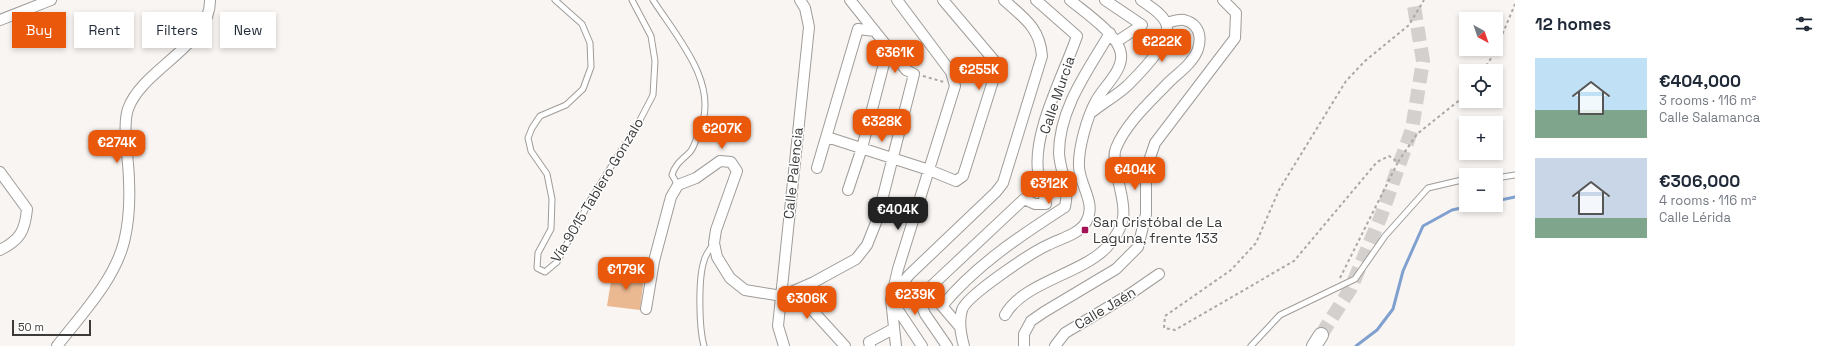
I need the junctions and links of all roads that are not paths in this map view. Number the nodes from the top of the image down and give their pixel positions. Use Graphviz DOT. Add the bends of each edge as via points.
graph roads {
  1 [pos="51,0"];
  2 [pos="210,0"];
  3 [pos="555,0"];
  4 [pos="632,0"];
  5 [pos="653,0"];
  6 [pos="800,0"];
  7 [pos="850,0"];
  8 [pos="897,0"];
  9 [pos="942,0"];
  10 [pos="1004,0"];
  11 [pos="1036,0"];
  12 [pos="1070,0"];
  13 [pos="1105,0"];
  14 [pos="1141,0"];
  15 [pos="1223,0"];
  16 [pos="0,20"];
  17 [pos="1166,23"];
  18 [pos="875,31"];
  19 [pos="1110,33"];
  20 [pos="1116,42"];
  21 [pos="888,48"];
  22 [pos="1090,113"];
  23 [pos="827,137"];
  24 [pos="862,148"];
  25 [pos="893,158"];
  26 [pos="817,168"];
  27 [pos="930,170"];
  28 [pos="0,172"];
  29 [pos="1515,175"];
  30 [pos="1503,177"];
  31 [pos="1459,181"];
  32 [pos="678,185"];
  33 [pos="848,190"];
  34 [pos="714,244"];
  35 [pos="0,250"];
  36 [pos="1158,274"];
  37 [pos="814,282"];
  38 [pos="782,296"];
  39 [pos="891,299"];
  40 [pos="646,309"];
  41 [pos="1005,315"];
  42 [pos="960,327"];
  43 [pos="893,329"];
  44 [pos="57,346"];
  45 [pos="704,346"];
  46 [pos="784,346"];
  47 [pos="846,346"];
  48 [pos="870,346"];
  49 [pos="896,346"];
  50 [pos="922,346"];
  51 [pos="947,346"];
  52 [pos="964,346"];
  53 [pos="1024,346"];
  54 [pos="1055,346"];
  55 [pos="1251,346"];
  1 -- 16 [label="street"];
  2 -- 44 [label="street" via="210,11 199,30 174,58 141,86 128,109 126,130 130,208 124,243 113,268 96,295"];
  3 -- 4 [label="lane, Vía 9015 Tablero Gonzalo" via="582,24 590,43 591,67 583,89 566,105 540,116 528,138 531,151 548,174 552,200 551,229 538,254 537,268 544,272 557,262 653,95 655,62 651,36"];
  5 -- 32 [label="lane" via="700,73 706,98 702,127 691,150 674,167 672,175"];
  6 -- 38 [label="street, Calle Palencia" via="805,8 809,27"];
  7 -- 18 [label="street"];
  8 -- 27 [label="street" via="951,72 954,82"];
  9 -- 27 [label="street" via="998,65 963,176 956,181"];
  10 -- 39 [label="street" via="1032,26 1041,41 1042,56 1003,183 909,275"];
  11 -- 51 [label="street, Calle Murcia" via="1077,36 1047,116 1040,147 1038,170 1046,204 1035,204 1024,199 925,292 921,304 925,314"];
  12 -- 19 [label="street"];
  13 -- 20 [label="street" via="1142,25"];
  14 -- 17 [label="street" via="1157,11"];
  15 -- 53 [label="street" via="1236,13 1235,38 1156,143 1146,170 1146,214 1138,247 1116,268 1031,322 1024,334"];
  17 -- 22 [label="street" via="1167,35 1155,55 1126,87"];
  17 -- 41 [label="street" via="1183,20 1194,25 1200,35 1200,46 1192,61 1137,117 1119,140 1114,154 1124,215 1118,234 1106,248 1089,260 1010,305"];
  18 -- 21 [label="street"];
  18 -- 23 [label="street" via="858,29"];
  19 -- 20 [label="street"];
  19 -- 42 [label="street" via="1070,102 1063,127 1059,154 1067,196 1065,207 1015,239 953,292 942,306"];
  20 -- 22 [label="street" via="1121,52 1121,63"];
  21 -- 24 [label="street"];
  21 -- 25 [label="street" via="906,70 914,74"];
  22 -- 42 [label="street" via="1079,161 1090,212 1086,223 1081,229 1044,247 980,290 962,310"];
  23 -- 24 [label="street"];
  23 -- 26 [label="street"];
  24 -- 25 [label="street"];
  24 -- 33 [label="street"];
  25 -- 27 [label="street"];
  25 -- 37 [label="street" via="877,220 867,245 856,259"];
  27 -- 39 [label="street"];
  28 -- 35 [label="street" via="27,210 25,226 14,242"];
  29 -- 30 [label="lane"];
  31 -- 55 [label="lane" via="1428,188 1384,236 1355,279 1280,315"];
  32 -- 34 [label="street" via="696,178 720,161 731,162 737,171 716,230"];
  32 -- 40 [label="street" via="671,197 654,261"];
  34 -- 38 [label="street" via="717,257 730,278 745,290"];
  34 -- 45 [label="lane" via="704,261 701,278 700,332"];
  36 -- 54 [label="street, Calle Jaén" via="1065,333"];
  37 -- 38 [label="street"];
  37 -- 47 [label="street" via="814,312"];
  38 -- 46 [label="street, Calle Palencia" via="778,326"];
  39 -- 43 [label="street"];
  39 -- 50 [label="street"];
  42 -- 52 [label="street"];
  43 -- 48 [label="street" via="869,342"];
  43 -- 49 [label="street"];
}
